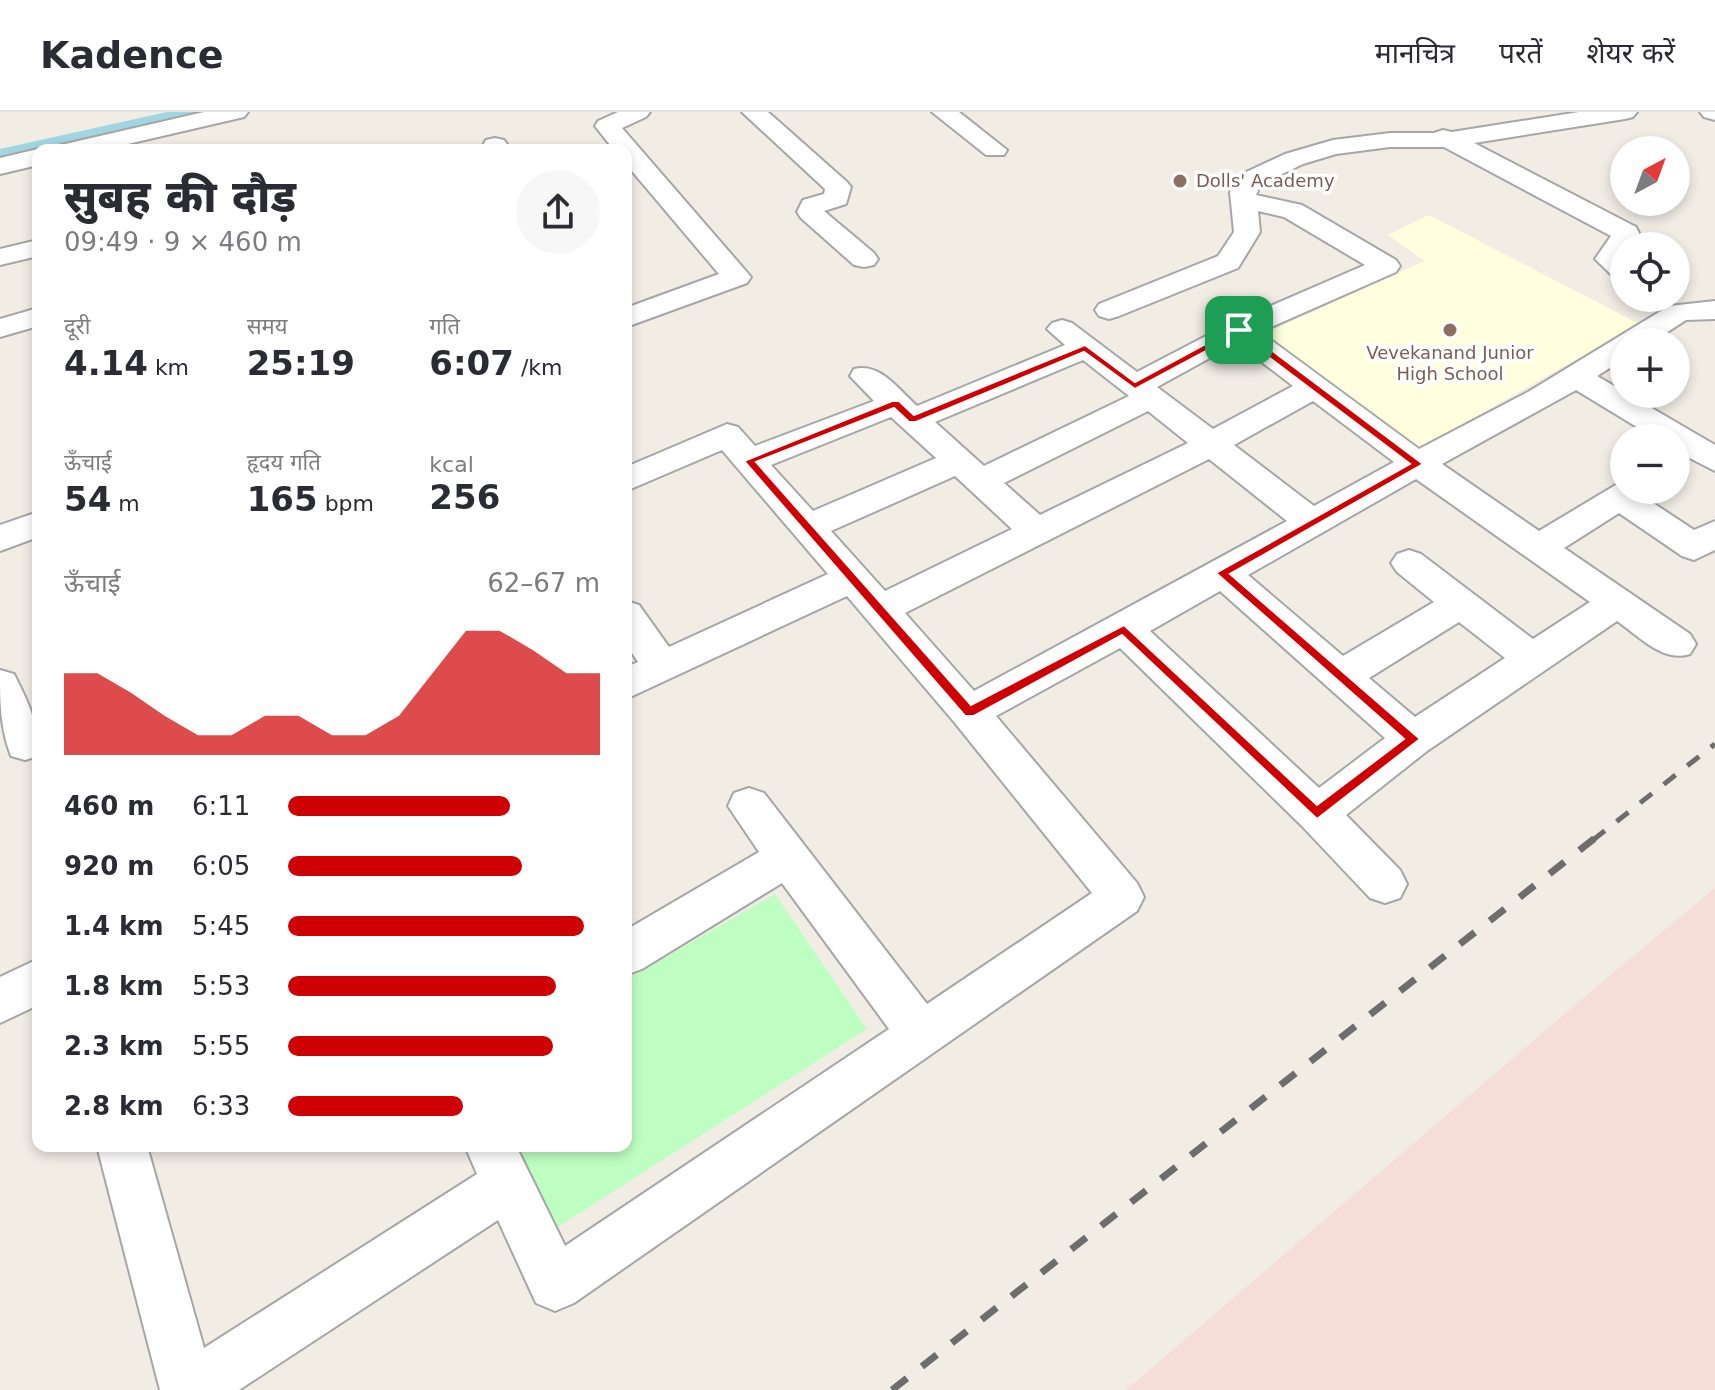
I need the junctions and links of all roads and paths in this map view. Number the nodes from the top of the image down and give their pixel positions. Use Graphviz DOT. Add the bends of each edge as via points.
graph roads {
  1 [pos="236,112"];
  2 [pos="638,112"];
  3 [pos="754,112"];
  4 [pos="944,112"];
  5 [pos="1402,112"];
  6 [pos="1625,112"];
  7 [pos="139,130"];
  8 [pos="1448,140"];
  9 [pos="91,144"];
  10 [pos="622,144"];
  11 [pos="995,150"];
  12 [pos="632,155"];
  13 [pos="32,158"];
  14 [pos="0,166"];
  15 [pos="1242,200"];
  16 [pos="1614,216"];
  17 [pos="1606,222"];
  18 [pos="1624,232"];
  19 [pos="32,249"];
  20 [pos="0,257"];
  21 [pos="864,259"];
  22 [pos="1690,307"];
  23 [pos="1109,310"];
  24 [pos="1715,310"];
  25 [pos="1663,312"];
  26 [pos="632,316"];
  27 [pos="32,319"];
  28 [pos="0,328"];
  29 [pos="1646,328"];
  30 [pos="1239,330"];
  31 [pos="1610,355"];
  32 [pos="865,376"];
  33 [pos="1575,376"];
  34 [pos="1315,387"];
  35 [pos="1143,392"];
  36 [pos="904,411"];
  37 [pos="1212,444"];
  38 [pos="1696,457"];
  39 [pos="749,461"];
  40 [pos="1418,464"];
  41 [pos="970,471"];
  42 [pos="632,477"];
  43 [pos="1610,503"];
  44 [pos="1638,504"];
  45 [pos="1312,522"];
  46 [pos="32,526"];
  47 [pos="807,528"];
  48 [pos="1036,531"];
  49 [pos="1715,533"];
  50 [pos="0,539"];
  51 [pos="1539,547"];
  52 [pos="1409,563"];
  53 [pos="1222,573"];
  54 [pos="850,579"];
  55 [pos="1618,602"];
  56 [pos="1461,603"];
  57 [pos="879,610"];
  58 [pos="632,624"];
  59 [pos="1124,629"];
  60 [pos="1677,644"];
  61 [pos="1532,659"];
  62 [pos="661,666"];
  63 [pos="1341,676"];
  64 [pos="632,681"];
  65 [pos="0,685"];
  66 [pos="969,712"];
  67 [pos="1413,739"];
  68 [pos="21,745"];
  69 [pos="749,806"];
  70 [pos="1317,813"];
  71 [pos="786,858"];
  72 [pos="1385,884"];
  73 [pos="632,950"];
  74 [pos="32,984"];
  75 [pos="0,1001"];
  76 [pos="921,1034"];
  77 [pos="124,1152"];
  78 [pos="499,1165"];
  79 [pos="189,1390"];
  1 -- 7 [label="street"];
  2 -- 10 [label="street" via="607,126"];
  3 -- 21 [label="street" via="838,187 837,198 812,206 810,212"];
  4 -- 11 [label="street"];
  5 -- 8 [label="street"];
  6 -- 8 [label="street"];
  7 -- 9 [label="street"];
  8 -- 15 [label="street" via="1333,147 1251,179"];
  8 -- 17 [label="street"];
  12 -- 26 [label="street" via="737,277"];
  13 -- 14 [label="street"];
  15 -- 23 [label="street" via="1247,232 1228,262"];
  15 -- 30 [label="street" via="1293,211 1386,266"];
  16 -- 17 [label="street"];
  17 -- 18 [label="street"];
  19 -- 20 [label="street"];
  22 -- 24 [label="street"];
  25 -- 29 [label="street"];
  27 -- 28 [label="street"];
  30 -- 34 [label="street"];
  30 -- 35 [label="street"];
  31 -- 33 [label="street"];
  32 -- 36 [label="street"];
  33 -- 38 [label="street"];
  33 -- 40 [label="street"];
  34 -- 37 [label="street"];
  34 -- 40 [label="street"];
  35 -- 36 [label="street" via="1073,338"];
  35 -- 37 [label="street"];
  35 -- 41 [label="street"];
  36 -- 39 [label="street"];
  36 -- 41 [label="street"];
  37 -- 45 [label="street"];
  37 -- 48 [label="street"];
  39 -- 42 [label="street" via="727,435"];
  39 -- 47 [label="street"];
  40 -- 45 [label="street"];
  40 -- 51 [label="street"];
  41 -- 47 [label="street"];
  41 -- 48 [label="street"];
  43 -- 51 [label="street"];
  44 -- 49 [label="street" via="1694,547"];
  45 -- 53 [label="street"];
  46 -- 50 [label="street"];
  47 -- 54 [label="street"];
  48 -- 57 [label="street"];
  51 -- 55 [label="street"];
  52 -- 56 [label="street"];
  53 -- 59 [label="street"];
  53 -- 63 [label="street"];
  54 -- 57 [label="street"];
  54 -- 62 [label="street"];
  55 -- 60 [label="street"];
  55 -- 61 [label="street"];
  56 -- 61 [label="street"];
  56 -- 63 [label="street"];
  57 -- 66 [label="street"];
  58 -- 62 [label="street"];
  59 -- 66 [label="street"];
  59 -- 70 [label="street"];
  61 -- 67 [label="street"];
  62 -- 64 [label="street"];
  63 -- 67 [label="street"];
  65 -- 68 [label="street"];
  66 -- 76 [label="street" via="1122,897"];
  67 -- 70 [label="street"];
  69 -- 71 [label="street"];
  70 -- 72 [label="street"];
  71 -- 73 [label="street"];
  71 -- 76 [label="street"];
  74 -- 75 [label="street"];
  76 -- 78 [label="street" via="555,1284"];
  77 -- 79 [label="street"];
  78 -- 79 [label="street"];
}
